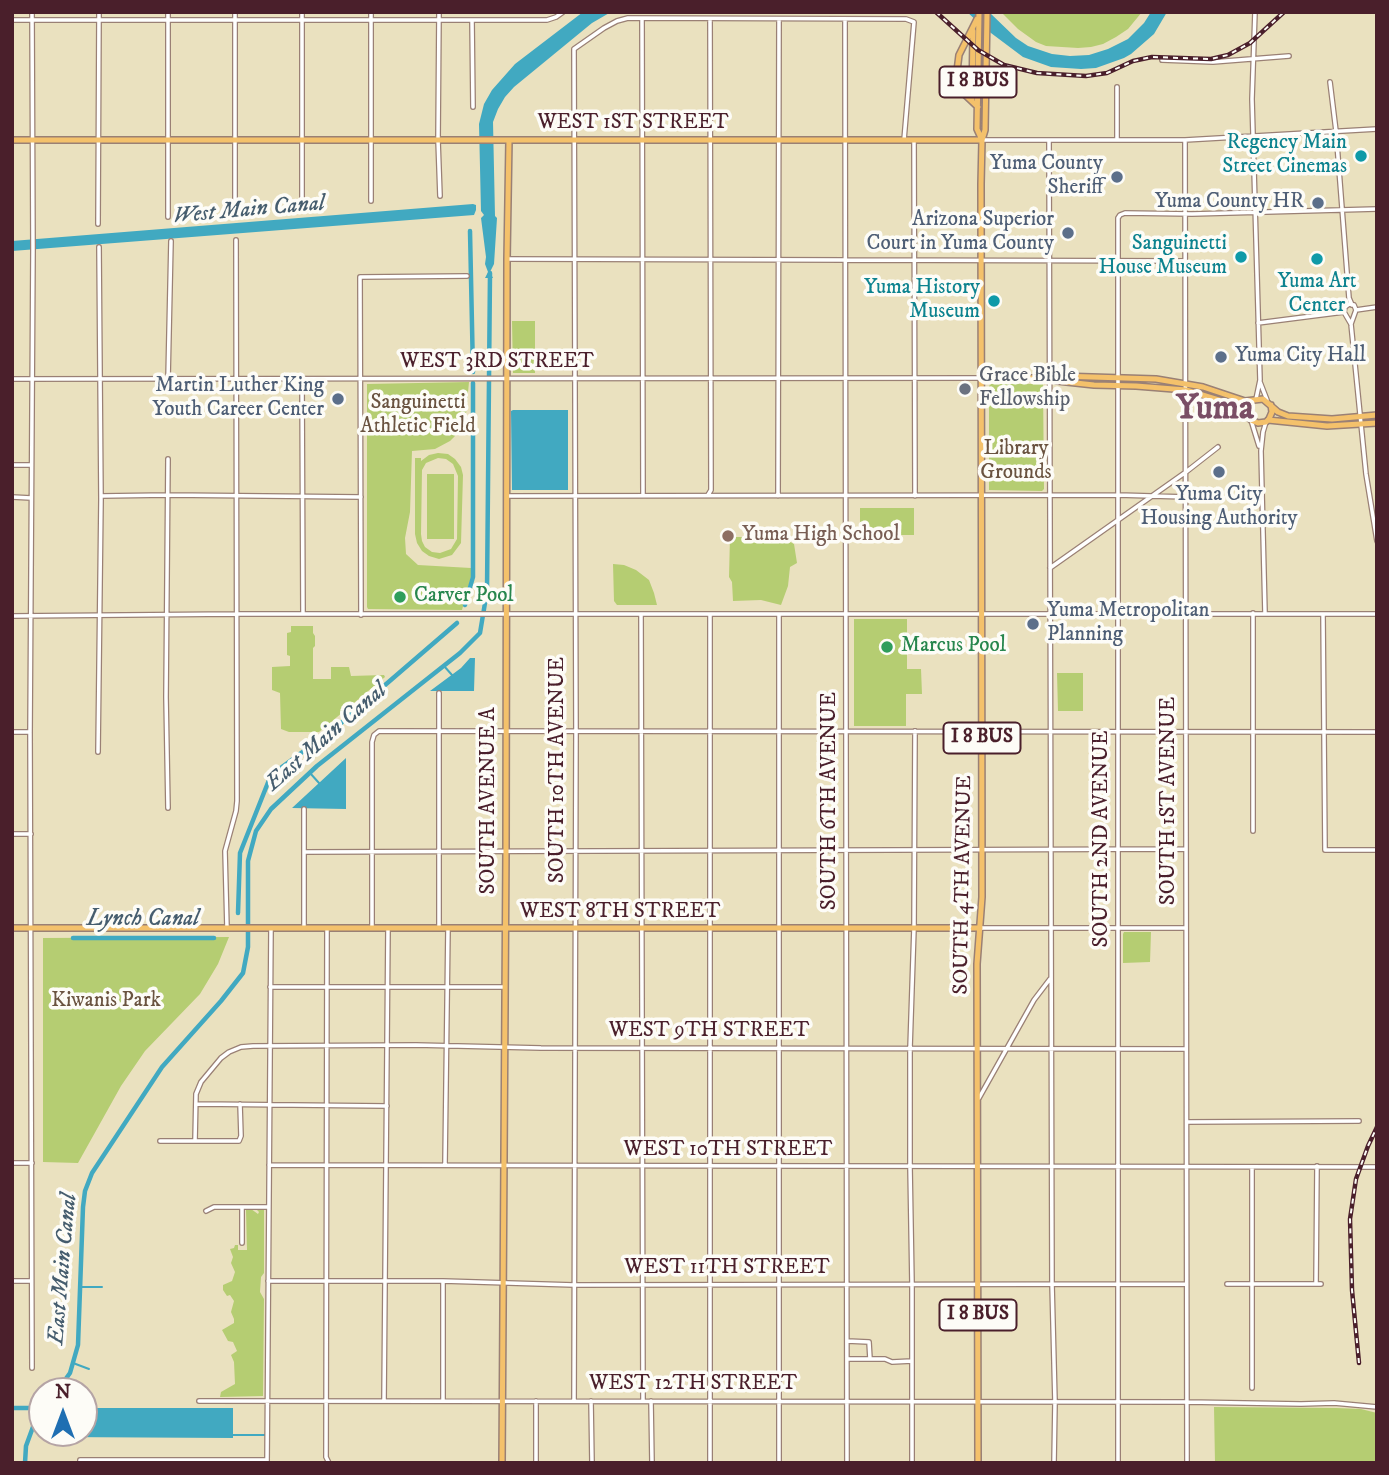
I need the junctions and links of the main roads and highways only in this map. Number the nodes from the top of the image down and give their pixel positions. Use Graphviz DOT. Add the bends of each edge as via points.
graph roads {
  1 [pos="978,12"];
  2 [pos="987,12"];
  3 [pos="976,24"];
  4 [pos="972,100"];
  5 [pos="978,107"];
  6 [pos="12,140"];
  7 [pos="509,140"];
  8 [pos="982,140"];
  9 [pos="981,378"];
  10 [pos="1186,387"];
  11 [pos="1254,400"];
  12 [pos="1269,402"];
  13 [pos="1377,415"];
  14 [pos="1250,419"];
  15 [pos="1267,421"];
  16 [pos="1377,423"];
  17 [pos="12,928"];
  18 [pos="980,928"];
  19 [pos="505,929"];
  20 [pos="502,1463"];
  21 [pos="978,1463"];
  1 -- 3 [label="main road, I 8 BUS"];
  2 -- 8 [label="main road, I 8 BUS"];
  3 -- 4 [label="main road"];
  3 -- 4 [label="main road" via="959,55 957,71 959,87"];
  3 -- 5 [label="main road, I 8 BUS"];
  4 -- 5 [label="main road"];
  5 -- 8 [label="main road, I 8 BUS" via="977,129"];
  6 -- 7 [label="main road, WEST 1ST STREET"];
  7 -- 8 [label="main road, WEST 1ST STREET"];
  7 -- 19 [label="main road, SOUTH AVENUE A"];
  8 -- 9 [label="main road, SOUTH 4TH AVENUE / I 8 BUS"];
  9 -- 10 [label="main road" via="1156,379"];
  9 -- 18 [label="main road, SOUTH 4TH AVENUE / I 8 BUS"];
  10 -- 11 [label="main road"];
  10 -- 14 [label="main road" via="1235,405"];
  11 -- 12 [label="main road"];
  11 -- 14 [label="main road" via="1248,407"];
  12 -- 13 [label="main road" via="1288,416"];
  12 -- 15 [label="main road" via="1272,412"];
  14 -- 15 [label="main road"];
  15 -- 16 [label="main road" via="1327,426"];
  17 -- 19 [label="main road, WEST 8TH STREET"];
  18 -- 19 [label="main road, WEST 8TH STREET"];
  18 -- 21 [label="main road, SOUTH 4TH AVENUE / I 8 BUS"];
  19 -- 20 [label="main road, SOUTH AVENUE A"];
}
